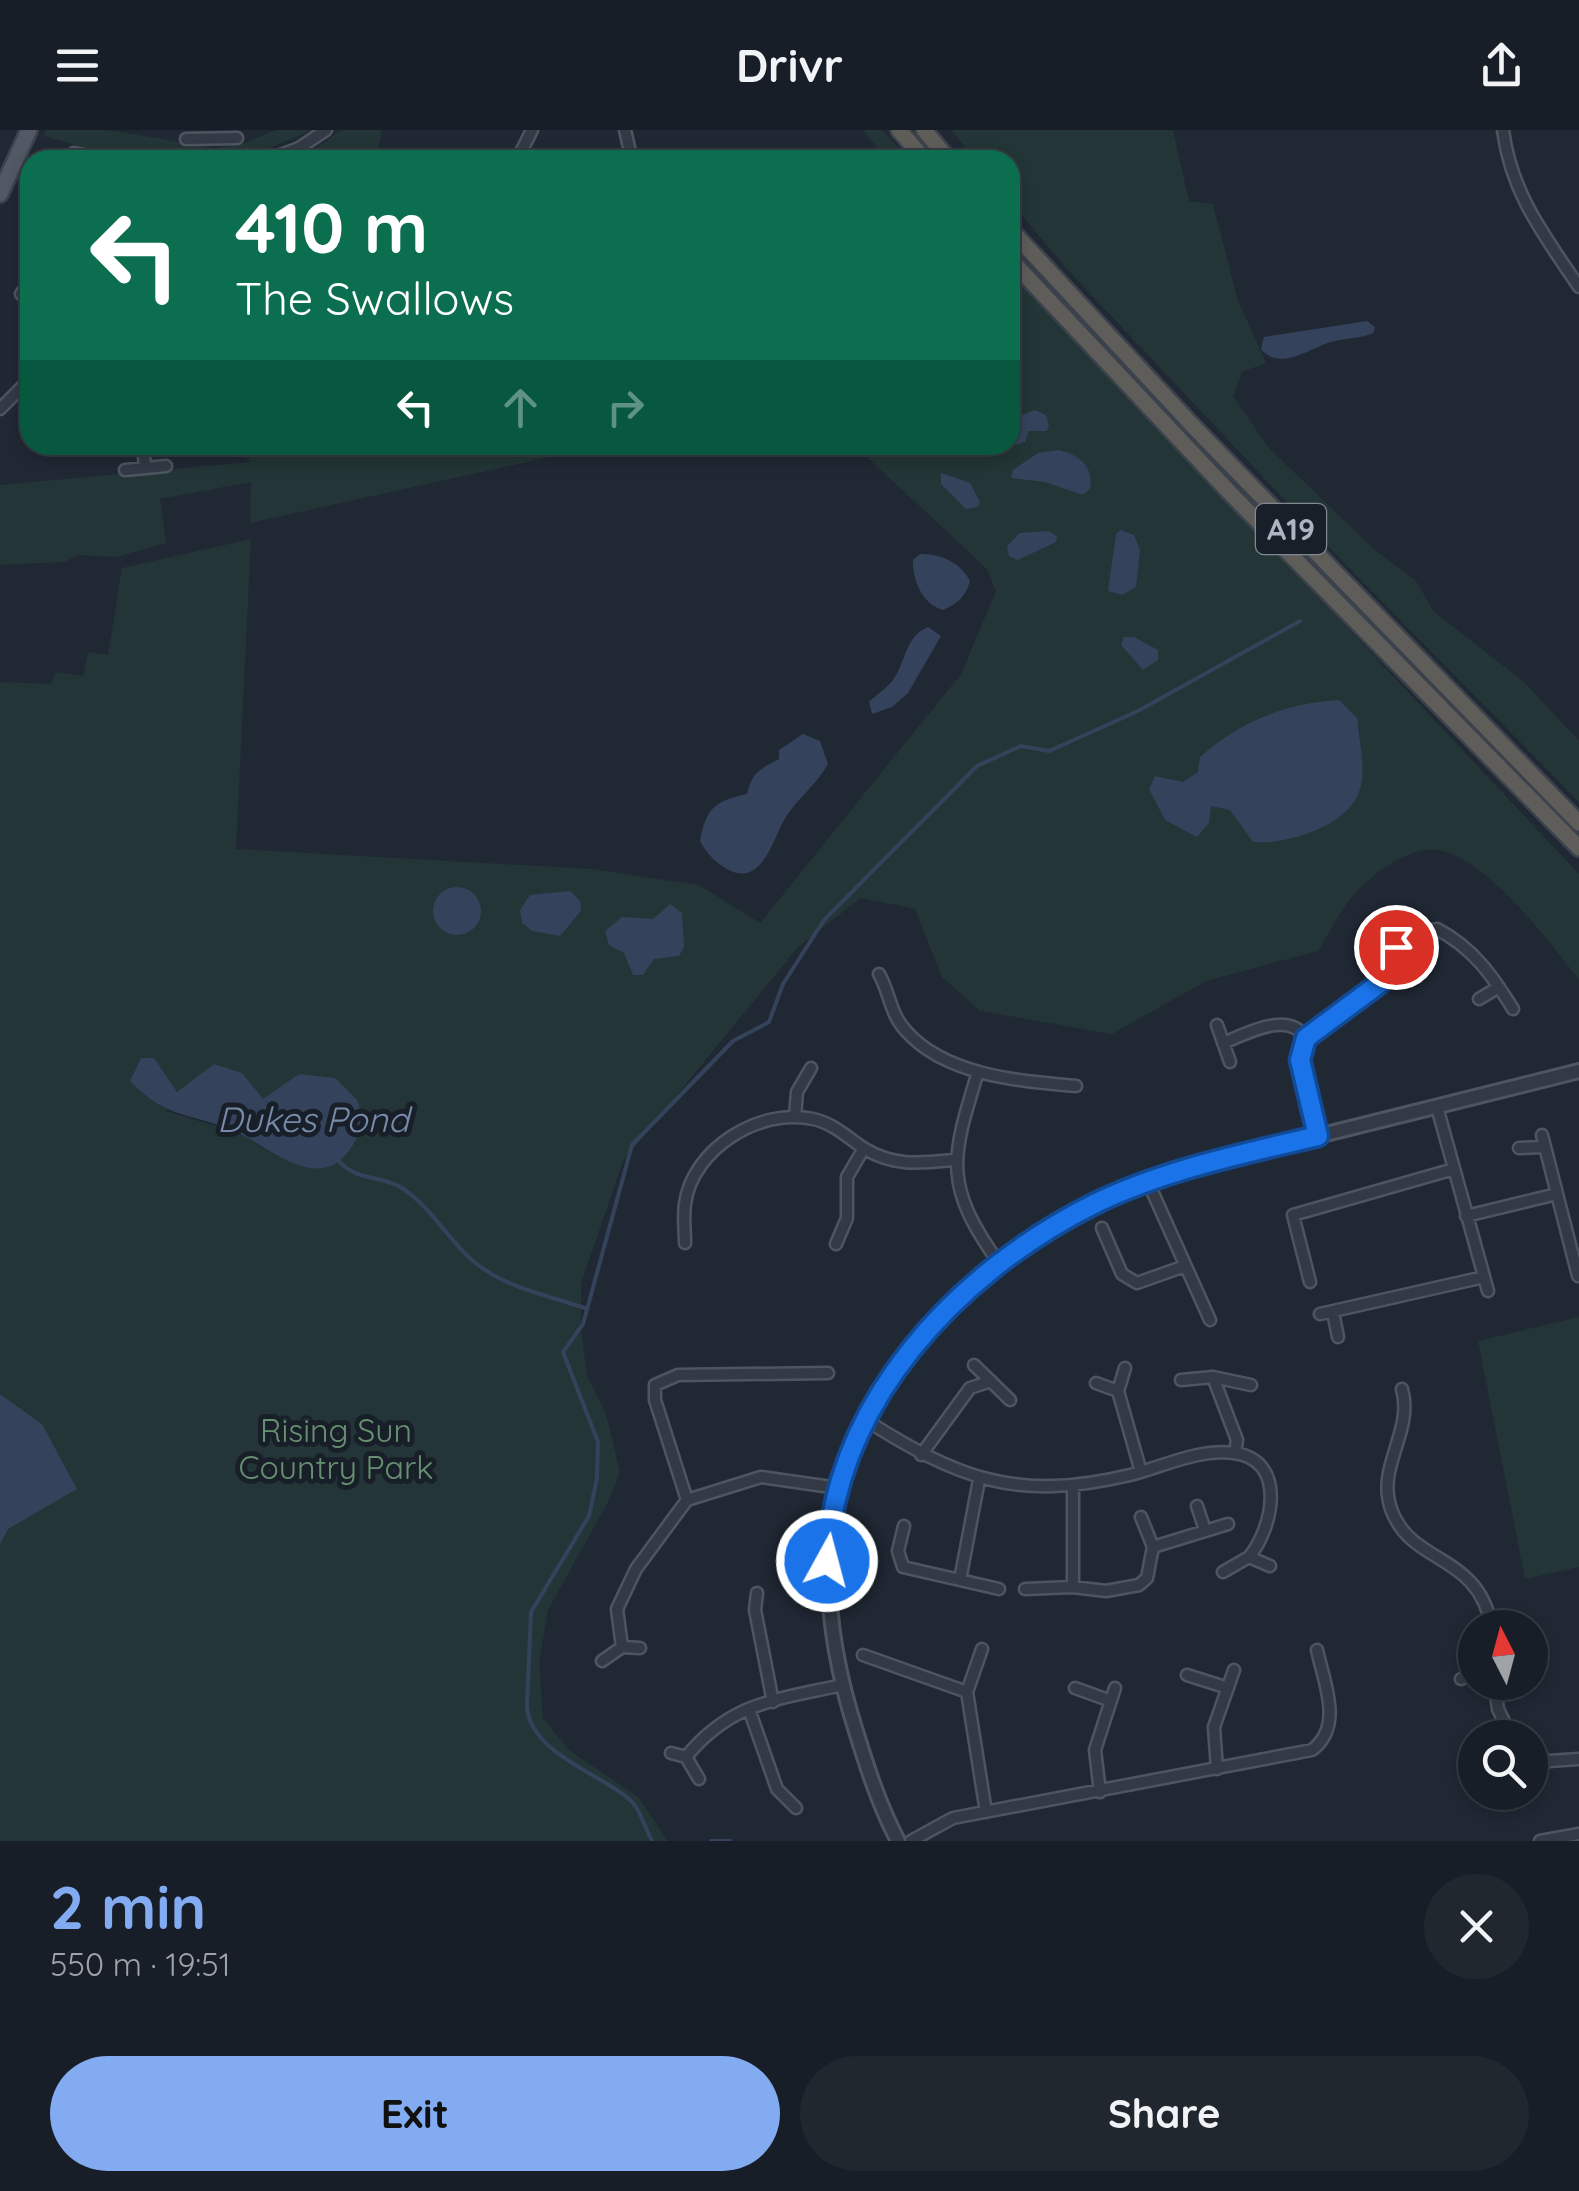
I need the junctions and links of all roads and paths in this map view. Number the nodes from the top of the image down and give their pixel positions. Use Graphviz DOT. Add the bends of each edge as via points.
graph roads {
  1 [pos="20,130"];
  2 [pos="29,130"];
  3 [pos="326,130"];
  4 [pos="899,130"];
  5 [pos="924,130"];
  6 [pos="1502,130"];
  7 [pos="203,136"];
  8 [pos="237,138"];
  9 [pos="186,139"];
  10 [pos="294,150"];
  11 [pos="916,150"];
  12 [pos="941,150"];
  13 [pos="0,179"];
  14 [pos="0,194"];
  15 [pos="1020,241"];
  16 [pos="1020,270"];
  17 [pos="1579,287"];
  18 [pos="20,390"];
  19 [pos="0,409"];
  20 [pos="144,455"];
  21 [pos="166,466"];
  22 [pos="145,468"];
  23 [pos="125,470"];
  24 [pos="1579,823"];
  25 [pos="1579,848"];
  26 [pos="879,974"];
  27 [pos="1499,986"];
  28 [pos="1479,998"];
  29 [pos="1514,1009"];
  30 [pos="1216,1025"];
  31 [pos="1306,1038"];
  32 [pos="1223,1043"];
  33 [pos="1230,1062"];
  34 [pos="811,1068"];
  35 [pos="1579,1071"];
  36 [pos="978,1072"];
  37 [pos="1076,1086"];
  38 [pos="1438,1107"];
  39 [pos="795,1116"];
  40 [pos="1318,1136"];
  41 [pos="864,1148"];
  42 [pos="1519,1148"];
  43 [pos="954,1160"];
  44 [pos="1454,1169"];
  45 [pos="1148,1182"];
  46 [pos="1557,1194"];
  47 [pos="1466,1216"];
  48 [pos="1102,1228"];
  49 [pos="685,1243"];
  50 [pos="836,1244"];
  51 [pos="1000,1263"];
  52 [pos="1186,1266"];
  53 [pos="1578,1276"];
  54 [pos="1484,1277"];
  55 [pos="1310,1282"];
  56 [pos="1488,1291"];
  57 [pos="1192,1314"];
  58 [pos="1338,1338"];
  59 [pos="974,1365"];
  60 [pos="1125,1368"];
  61 [pos="828,1373"];
  62 [pos="1213,1377"];
  63 [pos="1181,1380"];
  64 [pos="991,1381"];
  65 [pos="1096,1383"];
  66 [pos="1250,1385"];
  67 [pos="1402,1389"];
  68 [pos="1118,1391"];
  69 [pos="1010,1400"];
  70 [pos="864,1419"];
  71 [pos="1236,1452"];
  72 [pos="920,1455"];
  73 [pos="1142,1472"];
  74 [pos="980,1480"];
  75 [pos="1072,1484"];
  76 [pos="838,1488"];
  77 [pos="687,1500"];
  78 [pos="1197,1506"];
  79 [pos="1141,1517"];
  80 [pos="1228,1524"];
  81 [pos="904,1526"];
  82 [pos="1205,1530"];
  83 [pos="1153,1547"];
  84 [pos="1249,1557"];
  85 [pos="1270,1566"];
  86 [pos="1223,1572"];
  87 [pos="960,1580"];
  88 [pos="1073,1587"];
  89 [pos="998,1590"];
  90 [pos="1025,1590"];
  91 [pos="757,1592"];
  92 [pos="1486,1610"];
  93 [pos="622,1646"];
  94 [pos="640,1648"];
  95 [pos="982,1649"];
  96 [pos="1317,1650"];
  97 [pos="863,1655"];
  98 [pos="602,1661"];
  99 [pos="880,1662"];
  100 [pos="1234,1670"];
  101 [pos="1188,1675"];
  102 [pos="876,1677"];
  103 [pos="842,1685"];
  104 [pos="1075,1688"];
  105 [pos="1115,1688"];
  106 [pos="1228,1688"];
  107 [pos="967,1692"];
  108 [pos="772,1702"];
  109 [pos="1111,1702"];
  110 [pos="749,1709"];
  111 [pos="671,1752"];
  112 [pos="686,1757"];
  113 [pos="1575,1760"];
  114 [pos="1548,1761"];
  115 [pos="1217,1769"];
  116 [pos="699,1779"];
  117 [pos="1100,1792"];
  118 [pos="796,1808"];
  119 [pos="986,1812"];
  120 [pos="1579,1834"];
  121 [pos="898,1841"];
  122 [pos="910,1841"];
  123 [pos="1540,1841"];
  1 -- 13 [label="main road"];
  2 -- 14 [label="main road"];
  3 -- 10 [label="street"];
  4 -- 11 [label="highway"];
  5 -- 12 [label="highway"];
  6 -- 17 [label="street" via="1526,209"];
  7 -- 8 [label="street"];
  7 -- 9 [label="street"];
  15 -- 24 [label="highway, A19"];
  16 -- 25 [label="highway, A19"];
  18 -- 19 [label="street"];
  20 -- 22 [label="street"];
  21 -- 22 [label="street"];
  22 -- 23 [label="street"];
  26 -- 36 [label="street" via="906,1032"];
  27 -- 28 [label="street"];
  27 -- 29 [label="street"];
  27 -- 31 [label="street" via="1462,942 1437,929 1412,934 1396,947 1380,983"];
  30 -- 32 [label="street"];
  31 -- 32 [label="street" via="1292,1027 1271,1024"];
  31 -- 40 [label="street" via="1300,1060"];
  32 -- 33 [label="street"];
  34 -- 39 [label="street" via="797,1092"];
  35 -- 38 [label="street"];
  36 -- 37 [label="street"];
  36 -- 43 [label="street"];
  38 -- 40 [label="street"];
  38 -- 44 [label="street"];
  39 -- 41 [label="street" via="816,1119"];
  39 -- 49 [label="street" via="764,1122 718,1145 684,1202"];
  40 -- 45 [label="street"];
  41 -- 43 [label="street" via="904,1165"];
  41 -- 50 [label="street" via="847,1177 847,1218"];
  42 -- 46 [label="street" via="1543,1141"];
  43 -- 51 [label="street" via="974,1227"];
  44 -- 47 [label="street"];
  44 -- 55 [label="street" via="1293,1215"];
  45 -- 51 [label="street" via="1069,1218"];
  45 -- 52 [label="street"];
  46 -- 47 [label="street"];
  46 -- 53 [label="street"];
  47 -- 54 [label="street"];
  48 -- 52 [label="street" via="1122,1274 1137,1283"];
  51 -- 70 [label="street" via="922,1336"];
  52 -- 57 [label="street" via="1207,1314"];
  54 -- 56 [label="street"];
  54 -- 58 [label="street" via="1326,1313"];
  59 -- 64 [label="street"];
  60 -- 68 [label="street"];
  61 -- 77 [label="street" via="678,1375 655,1385"];
  62 -- 63 [label="street"];
  62 -- 66 [label="street"];
  62 -- 71 [label="street"];
  64 -- 69 [label="street"];
  64 -- 72 [label="street" via="970,1388"];
  65 -- 68 [label="street"];
  67 -- 92 [label="street" via="1404,1424 1387,1480 1392,1510 1416,1542 1471,1578"];
  68 -- 73 [label="street"];
  70 -- 72 [label="street"];
  70 -- 76 [label="street"];
  71 -- 73 [label="street"];
  71 -- 84 [label="street" via="1252,1460 1270,1488 1268,1528"];
  72 -- 74 [label="street"];
  73 -- 75 [label="street"];
  74 -- 75 [label="street"];
  74 -- 87 [label="street"];
  75 -- 88 [label="street"];
  76 -- 77 [label="street" via="761,1477"];
  76 -- 103 [label="street" via="827,1595"];
  77 -- 93 [label="street" via="636,1569 617,1609"];
  78 -- 82 [label="street"];
  79 -- 83 [label="street"];
  80 -- 82 [label="street"];
  81 -- 87 [label="street" via="902,1567"];
  82 -- 83 [label="street"];
  83 -- 88 [label="street" via="1147,1578 1139,1585"];
  84 -- 85 [label="street"];
  84 -- 86 [label="street"];
  87 -- 89 [label="street"];
  88 -- 90 [label="street"];
  91 -- 108 [label="street"];
  93 -- 94 [label="street"];
  93 -- 98 [label="street"];
  95 -- 107 [label="street"];
  96 -- 115 [label="street" via="1327,1736 1302,1754"];
  97 -- 99 [label="street"];
  99 -- 102 [label="street"];
  99 -- 107 [label="street"];
  100 -- 106 [label="street"];
  101 -- 106 [label="street"];
  103 -- 108 [label="street"];
  103 -- 121 [label="street"];
  104 -- 109 [label="street"];
  105 -- 109 [label="street"];
  106 -- 115 [label="street" via="1214,1727"];
  107 -- 119 [label="street"];
  108 -- 110 [label="street"];
  109 -- 117 [label="street" via="1096,1750"];
  110 -- 112 [label="street" via="710,1728"];
  110 -- 118 [label="street" via="777,1789"];
  111 -- 112 [label="street"];
  112 -- 116 [label="street"];
  113 -- 114 [label="street"];
  115 -- 117 [label="street"];
  117 -- 119 [label="street"];
  119 -- 122 [label="street" via="939,1823"];
  120 -- 123 [label="street"];
}
